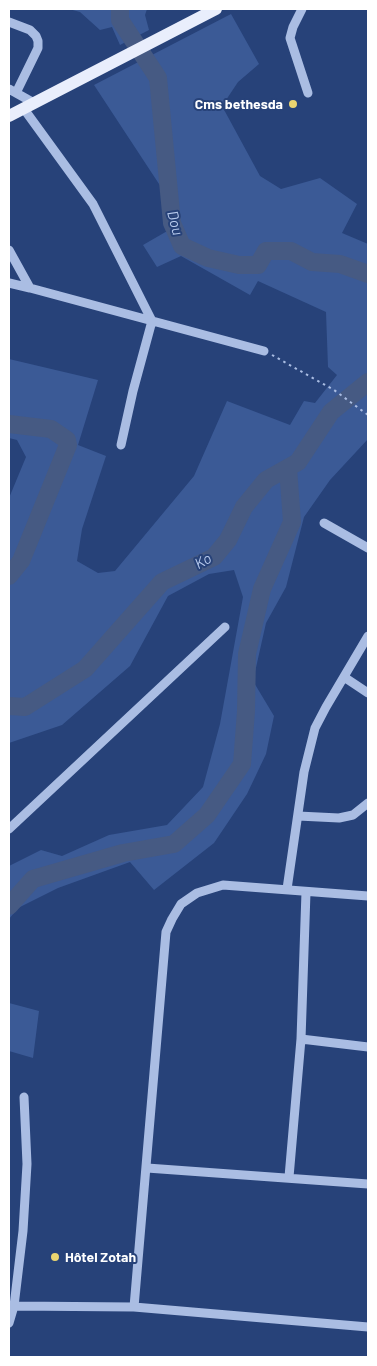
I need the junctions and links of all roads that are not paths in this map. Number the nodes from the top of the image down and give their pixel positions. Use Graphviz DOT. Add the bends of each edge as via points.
graph roads {
  1 [pos="216,9"];
  2 [pos="302,9"];
  3 [pos="9,22"];
  4 [pos="13,91"];
  5 [pos="308,93"];
  6 [pos="29,106"];
  7 [pos="9,116"];
  8 [pos="9,250"];
  9 [pos="9,283"];
  10 [pos="30,288"];
  11 [pos="152,321"];
  12 [pos="264,350"];
  13 [pos="121,445"];
  14 [pos="324,523"];
  15 [pos="368,548"];
  16 [pos="225,627"];
  17 [pos="368,636"];
  18 [pos="344,677"];
  19 [pos="368,693"];
  20 [pos="368,803"];
  21 [pos="298,816"];
  22 [pos="9,829"];
  23 [pos="287,889"];
  24 [pos="306,892"];
  25 [pos="368,896"];
  26 [pos="301,1039"];
  27 [pos="368,1046"];
  28 [pos="24,1097"];
  29 [pos="147,1168"];
  30 [pos="289,1177"];
  31 [pos="368,1184"];
  32 [pos="14,1306"];
  33 [pos="134,1307"];
  34 [pos="9,1323"];
  35 [pos="368,1328"];
  1 -- 6 [label="main road"];
  2 -- 5 [label="street" via="290,38"];
  3 -- 4 [label="street" via="30,30 38,41 38,48"];
  4 -- 6 [label="street"];
  6 -- 7 [label="main road"];
  6 -- 11 [label="street" via="93,204"];
  8 -- 10 [label="street"];
  9 -- 10 [label="street"];
  10 -- 11 [label="street"];
  11 -- 12 [label="street"];
  11 -- 13 [label="street"];
  14 -- 15 [label="street"];
  16 -- 22 [label="street"];
  17 -- 18 [label="street"];
  18 -- 19 [label="street"];
  18 -- 21 [label="street" via="315,728"];
  20 -- 21 [label="street" via="353,814 338,818"];
  21 -- 23 [label="street"];
  23 -- 24 [label="street"];
  23 -- 29 [label="street" via="223,885 197,894 181,904 172,919 166,932"];
  24 -- 25 [label="street"];
  24 -- 26 [label="street"];
  26 -- 27 [label="street"];
  26 -- 30 [label="street"];
  28 -- 32 [label="street" via="27,1164"];
  29 -- 30 [label="street"];
  29 -- 33 [label="street"];
  30 -- 31 [label="street"];
  32 -- 33 [label="street"];
  32 -- 34 [label="street"];
  33 -- 35 [label="street"];
}
